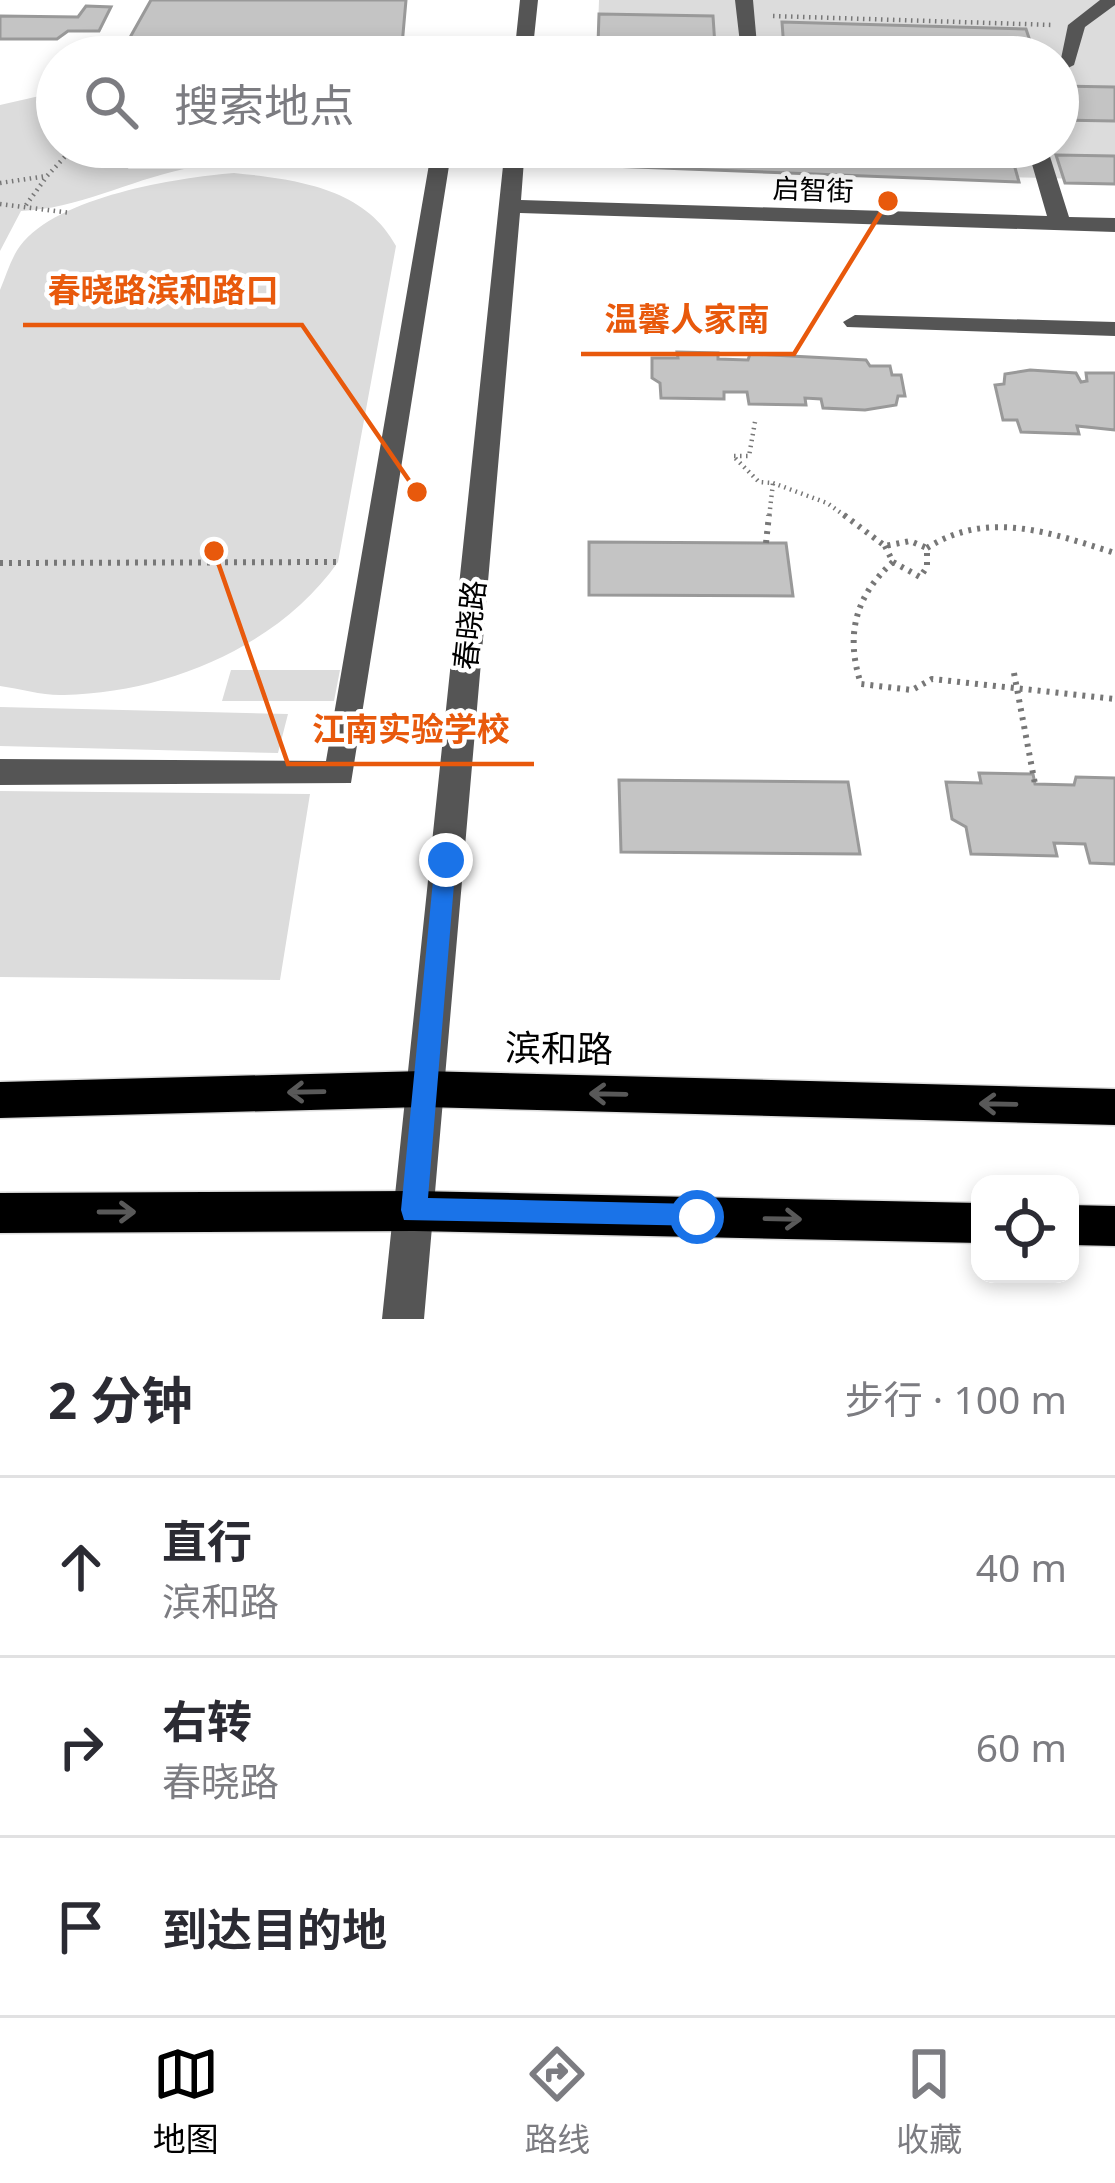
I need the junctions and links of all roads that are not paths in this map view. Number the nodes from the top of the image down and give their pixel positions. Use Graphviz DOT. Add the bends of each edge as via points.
graph roads {
  1 [pos="529,0"];
  2 [pos="1111,0"];
  3 [pos="526,36"];
  4 [pos="1074,36"];
  5 [pos="439,168"];
  6 [pos="513,168"];
  7 [pos="1043,168"];
  8 [pos="510,206"];
  9 [pos="1060,224"];
  10 [pos="1115,226"];
  11 [pos="855,322"];
  12 [pos="1115,329"];
  13 [pos="0,772"];
  14 [pos="423,1089"];
  15 [pos="0,1100"];
  16 [pos="1115,1107"];
  17 [pos="414,1210"];
  18 [pos="0,1213"];
  19 [pos="971,1223"];
  20 [pos="1079,1225"];
  21 [pos="1115,1226"];
  22 [pos="403,1319"];
  1 -- 3 [label="street"];
  2 -- 4 [label="street"];
  5 -- 13 [label="street" via="340,773"];
  6 -- 8 [label="street, 春晓路"];
  7 -- 9 [label="street"];
  8 -- 9 [label="street, 启智街"];
  8 -- 14 [label="street, 春晓路"];
  9 -- 10 [label="street, 启智街"];
  11 -- 12 [label="street"];
  14 -- 15 [label="main road, 滨和路, one-way"];
  16 -- 14 [label="main road, 滨和路, one-way"];
  14 -- 17 [label="street, 春晓路"];
  18 -- 17 [label="main road, one-way"];
  17 -- 19 [label="main road, one-way"];
  17 -- 22 [label="street, 春晓路"];
  20 -- 21 [label="main road"];
}
